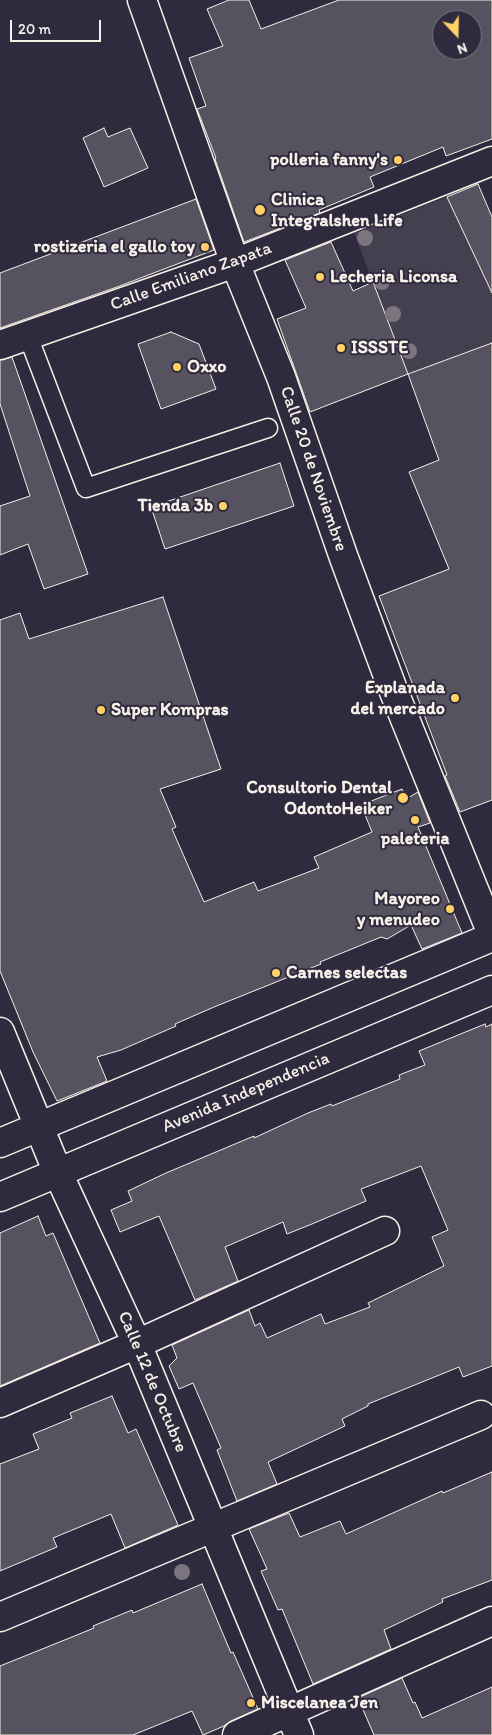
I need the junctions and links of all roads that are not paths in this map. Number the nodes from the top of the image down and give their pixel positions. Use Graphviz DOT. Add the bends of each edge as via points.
graph roads {
  1 [pos="142,0"];
  2 [pos="492,161"];
  3 [pos="235,263"];
  4 [pos="28,336"];
  5 [pos="0,345"];
  6 [pos="268,428"];
  7 [pos="492,936"];
  8 [pos="492,990"];
  9 [pos="0,1032"];
  10 [pos="39,1126"];
  11 [pos="0,1143"];
  12 [pos="58,1172"];
  13 [pos="0,1197"];
  14 [pos="385,1231"];
  15 [pos="137,1344"];
  16 [pos="0,1403"];
  17 [pos="481,1415"];
  18 [pos="212,1528"];
  19 [pos="0,1617"];
  20 [pos="492,1621"];
  21 [pos="295,1724"];
  22 [pos="237,1735"];
  1 -- 3 [label="street, Calle 20 de Noviembre"];
  2 -- 3 [label="street, Calle Emiliano Zapata"];
  3 -- 4 [label="street, Calle Emiliano Zapata"];
  3 -- 7 [label="street, Calle 20 de Noviembre" via="281,377 392,687"];
  4 -- 5 [label="street, Calle Emiliano Zapata"];
  4 -- 6 [label="lane" via="86,488"];
  7 -- 10 [label="street"];
  8 -- 12 [label="street, Avenida Independencia"];
  9 -- 10 [label="street, Calle 12 de Octubre"];
  10 -- 11 [label="street"];
  10 -- 12 [label="street, Calle 12 de Octubre"];
  12 -- 13 [label="street, Avenida Independencia"];
  12 -- 15 [label="street, Calle 12 de Octubre"];
  14 -- 15 [label="street"];
  15 -- 16 [label="street"];
  15 -- 18 [label="street, Calle 12 de Octubre"];
  17 -- 18 [label="street"];
  18 -- 19 [label="street"];
  18 -- 21 [label="street, Calle 12 de Octubre"];
  20 -- 21 [label="street"];
  21 -- 22 [label="street"];
}
